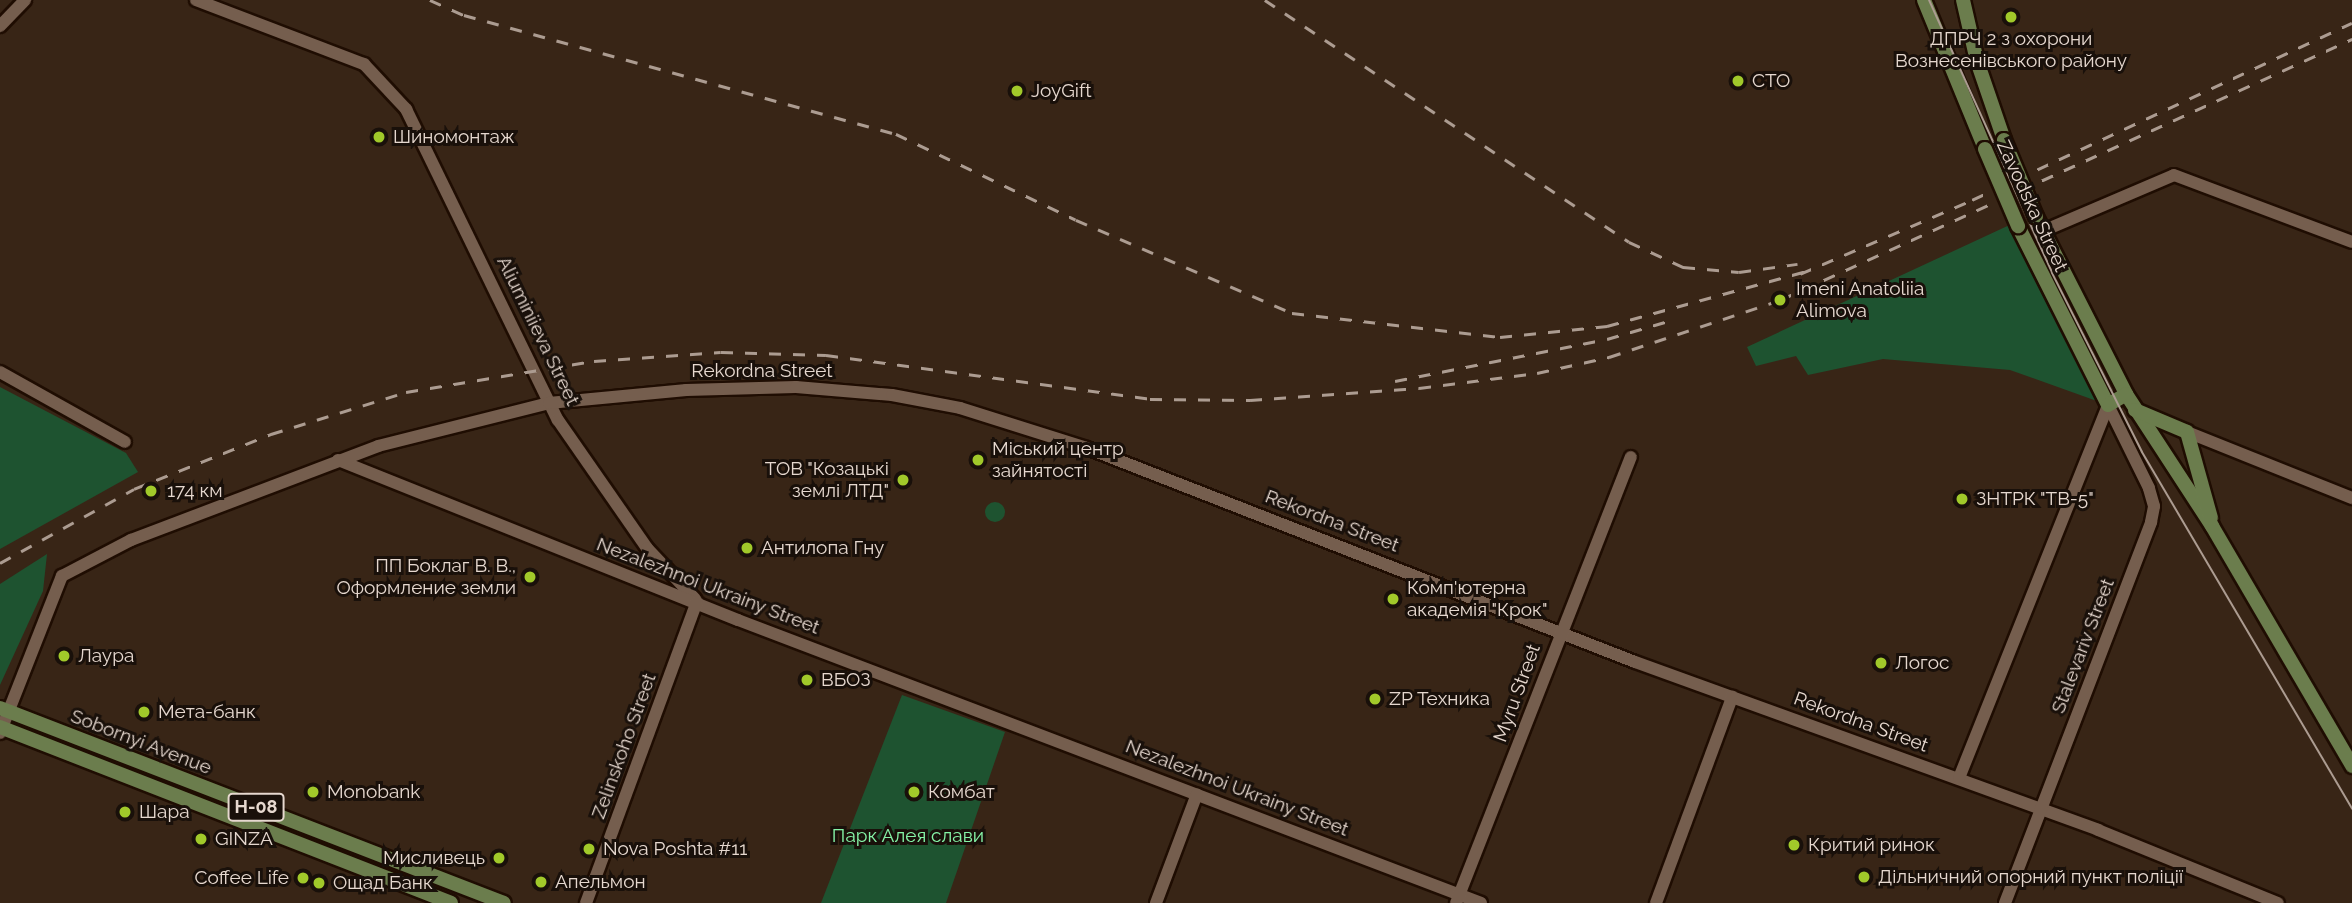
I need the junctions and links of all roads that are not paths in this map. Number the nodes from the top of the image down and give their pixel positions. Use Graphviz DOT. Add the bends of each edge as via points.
graph roads {
  1 [pos="25,0"];
  2 [pos="196,0"];
  3 [pos="1923,0"];
  4 [pos="1963,0"];
  5 [pos="0,26"];
  6 [pos="2043,231"];
  7 [pos="2352,242"];
  8 [pos="0,372"];
  9 [pos="2126,394"];
  10 [pos="550,404"];
  11 [pos="2108,405"];
  12 [pos="2135,410"];
  13 [pos="2188,432"];
  14 [pos="125,442"];
  15 [pos="1631,457"];
  16 [pos="338,460"];
  17 [pos="2352,498"];
  18 [pos="2212,526"];
  19 [pos="697,602"];
  20 [pos="1560,629"];
  21 [pos="1732,697"];
  22 [pos="4,710"];
  23 [pos="1,729"];
  24 [pos="2352,766"];
  25 [pos="1959,778"];
  26 [pos="1198,794"];
  27 [pos="2042,811"];
  28 [pos="1458,899"];
  29 [pos="451,903"];
  30 [pos="503,903"];
  31 [pos="586,903"];
  32 [pos="1156,903"];
  33 [pos="1482,903"];
  34 [pos="1656,903"];
  35 [pos="2005,903"];
  36 [pos="2278,903"];
  1 -- 5 [label="street"];
  2 -- 10 [label="street, Aliuminiieva Street" via="364,64 406,109 519,331"];
  3 -- 11 [label="main road, Zavodska Street, bridge" via="2018,226"];
  4 -- 6 [label="main road, Zavodska Street, bridge" via="1977,61 2004,140"];
  6 -- 7 [label="street" via="2174,175"];
  6 -- 9 [label="main road, Zavodska Street"];
  8 -- 14 [label="street"];
  9 -- 11 [label="main road"];
  9 -- 12 [label="main road, Zavodska Street"];
  10 -- 16 [label="street, Rekordna Street"];
  10 -- 19 [label="street, Aliuminiieva Street" via="647,548"];
  10 -- 20 [label="street, Rekordna Street" via="685,390 796,387 892,395 960,408 1087,448"];
  11 -- 25 [label="street"];
  11 -- 27 [label="street, Stalevariv Street" via="2154,506"];
  12 -- 13 [label="main road"];
  12 -- 18 [label="main road, Zavodska Street"];
  13 -- 17 [label="street"];
  13 -- 18 [label="main road, Zavodska Street"];
  15 -- 20 [label="street, Myru Street"];
  16 -- 19 [label="street, Nezalezhnoi Ukrainy Street"];
  16 -- 22 [label="street" via="216,505 62,576"];
  18 -- 24 [label="main road, Zavodska Street"];
  19 -- 26 [label="street, Nezalezhnoi Ukrainy Street"];
  19 -- 31 [label="street, Zelinskoho Street"];
  20 -- 21 [label="street, Rekordna Street"];
  20 -- 28 [label="street, Myru Street"];
  21 -- 25 [label="street, Rekordna Street"];
  21 -- 34 [label="street"];
  22 -- 23 [label="street"];
  22 -- 30 [label="main road, Sobornyi Avenue / Н-08"];
  23 -- 29 [label="main road, Sobornyi Avenue / Н-08"];
  25 -- 27 [label="street, Rekordna Street"];
  26 -- 28 [label="street, Nezalezhnoi Ukrainy Street"];
  26 -- 32 [label="street"];
  27 -- 35 [label="street, Stalevariv Street"];
  27 -- 36 [label="street, Rekordna Street"];
  28 -- 33 [label="street, Nezalezhnoi Ukrainy Street"];
}
